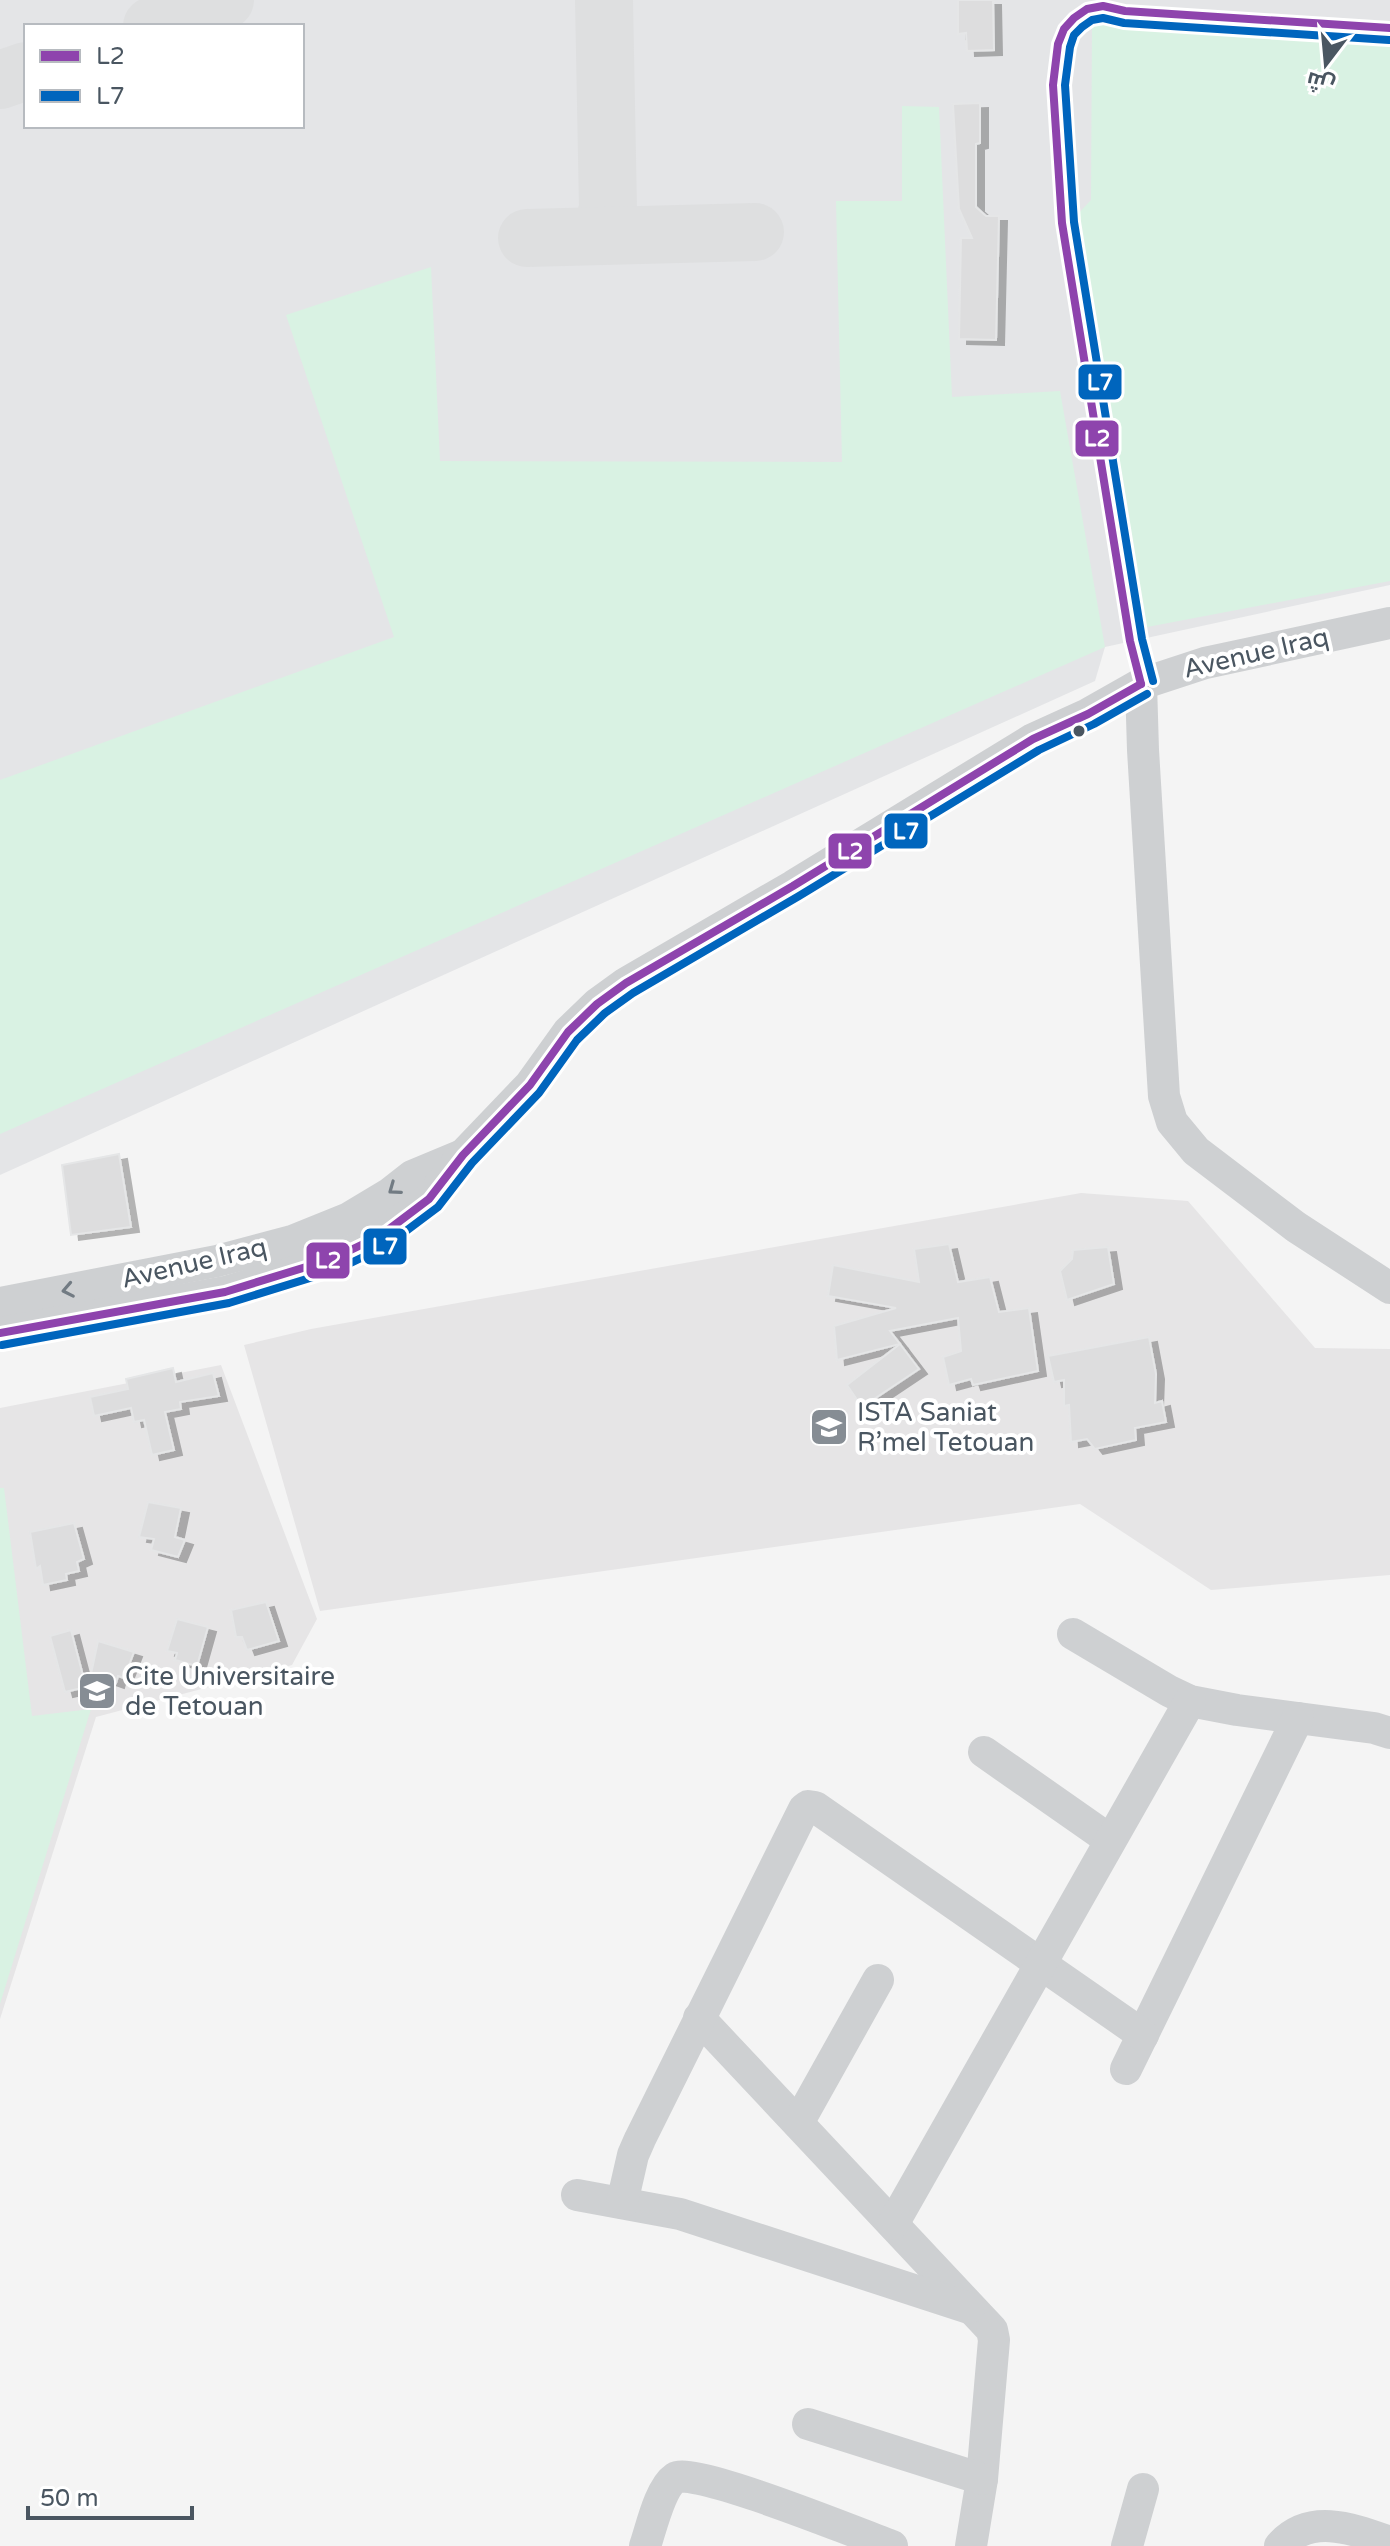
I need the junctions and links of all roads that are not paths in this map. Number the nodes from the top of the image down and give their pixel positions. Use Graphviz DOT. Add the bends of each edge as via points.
graph roads {
  1 [pos="1390,623"];
  2 [pos="1141,684"];
  3 [pos="463,1155"];
  4 [pos="1390,1288"];
  5 [pos="0,1303"];
  6 [pos="0,1333"];
  7 [pos="1073,1634"];
  8 [pos="1190,1701"];
  9 [pos="1298,1718"];
  10 [pos="1390,1733"];
  11 [pos="984,1752"];
  12 [pos="1110,1840"];
  13 [pos="1039,1964"];
  14 [pos="878,1980"];
  15 [pos="699,2018"];
  16 [pos="1143,2035"];
  17 [pos="1126,2069"];
  18 [pos="798,2123"];
  19 [pos="577,2195"];
  20 [pos="622,2203"];
  21 [pos="893,2224"];
  22 [pos="973,2310"];
  23 [pos="808,2424"];
  24 [pos="982,2479"];
  25 [pos="1143,2489"];
  26 [pos="1390,2542"];
  27 [pos="645,2546"];
  28 [pos="892,2546"];
  29 [pos="971,2546"];
  30 [pos="1127,2546"];
  31 [pos="1280,2546"];
  1 -- 2 [label="street, Avenue Iraq" via="1205,663"];
  2 -- 3 [label="street, Avenue Iraq" via="1033,739 626,983 568,1032 530,1085"];
  2 -- 4 [label="street" via="1164,1096 1172,1122 1196,1151 1252,1194"];
  3 -- 5 [label="street, Avenue Iraq, one-way" via="412,1176 349,1218 292,1241"];
  3 -- 6 [label="street, Avenue Iraq" via="429,1199 380,1236 332,1259 225,1292"];
  7 -- 8 [label="street"];
  8 -- 9 [label="street"];
  8 -- 12 [label="street"];
  9 -- 10 [label="street"];
  9 -- 16 [label="street"];
  11 -- 12 [label="street"];
  12 -- 13 [label="street"];
  13 -- 15 [label="street" via="808,1806"];
  13 -- 16 [label="street"];
  13 -- 21 [label="street"];
  14 -- 18 [label="street"];
  15 -- 18 [label="street"];
  15 -- 20 [label="street" via="633,2155"];
  16 -- 17 [label="street"];
  18 -- 21 [label="street"];
  19 -- 20 [label="street"];
  20 -- 22 [label="street" via="680,2214"];
  21 -- 22 [label="street"];
  22 -- 24 [label="street" via="992,2330 994,2340"];
  23 -- 24 [label="street"];
  24 -- 29 [label="street"];
  25 -- 30 [label="street"];
  26 -- 31 [label="street" via="1329,2525 1294,2532"];
  27 -- 28 [label="street" via="666,2489 682,2475 718,2482"];
}
